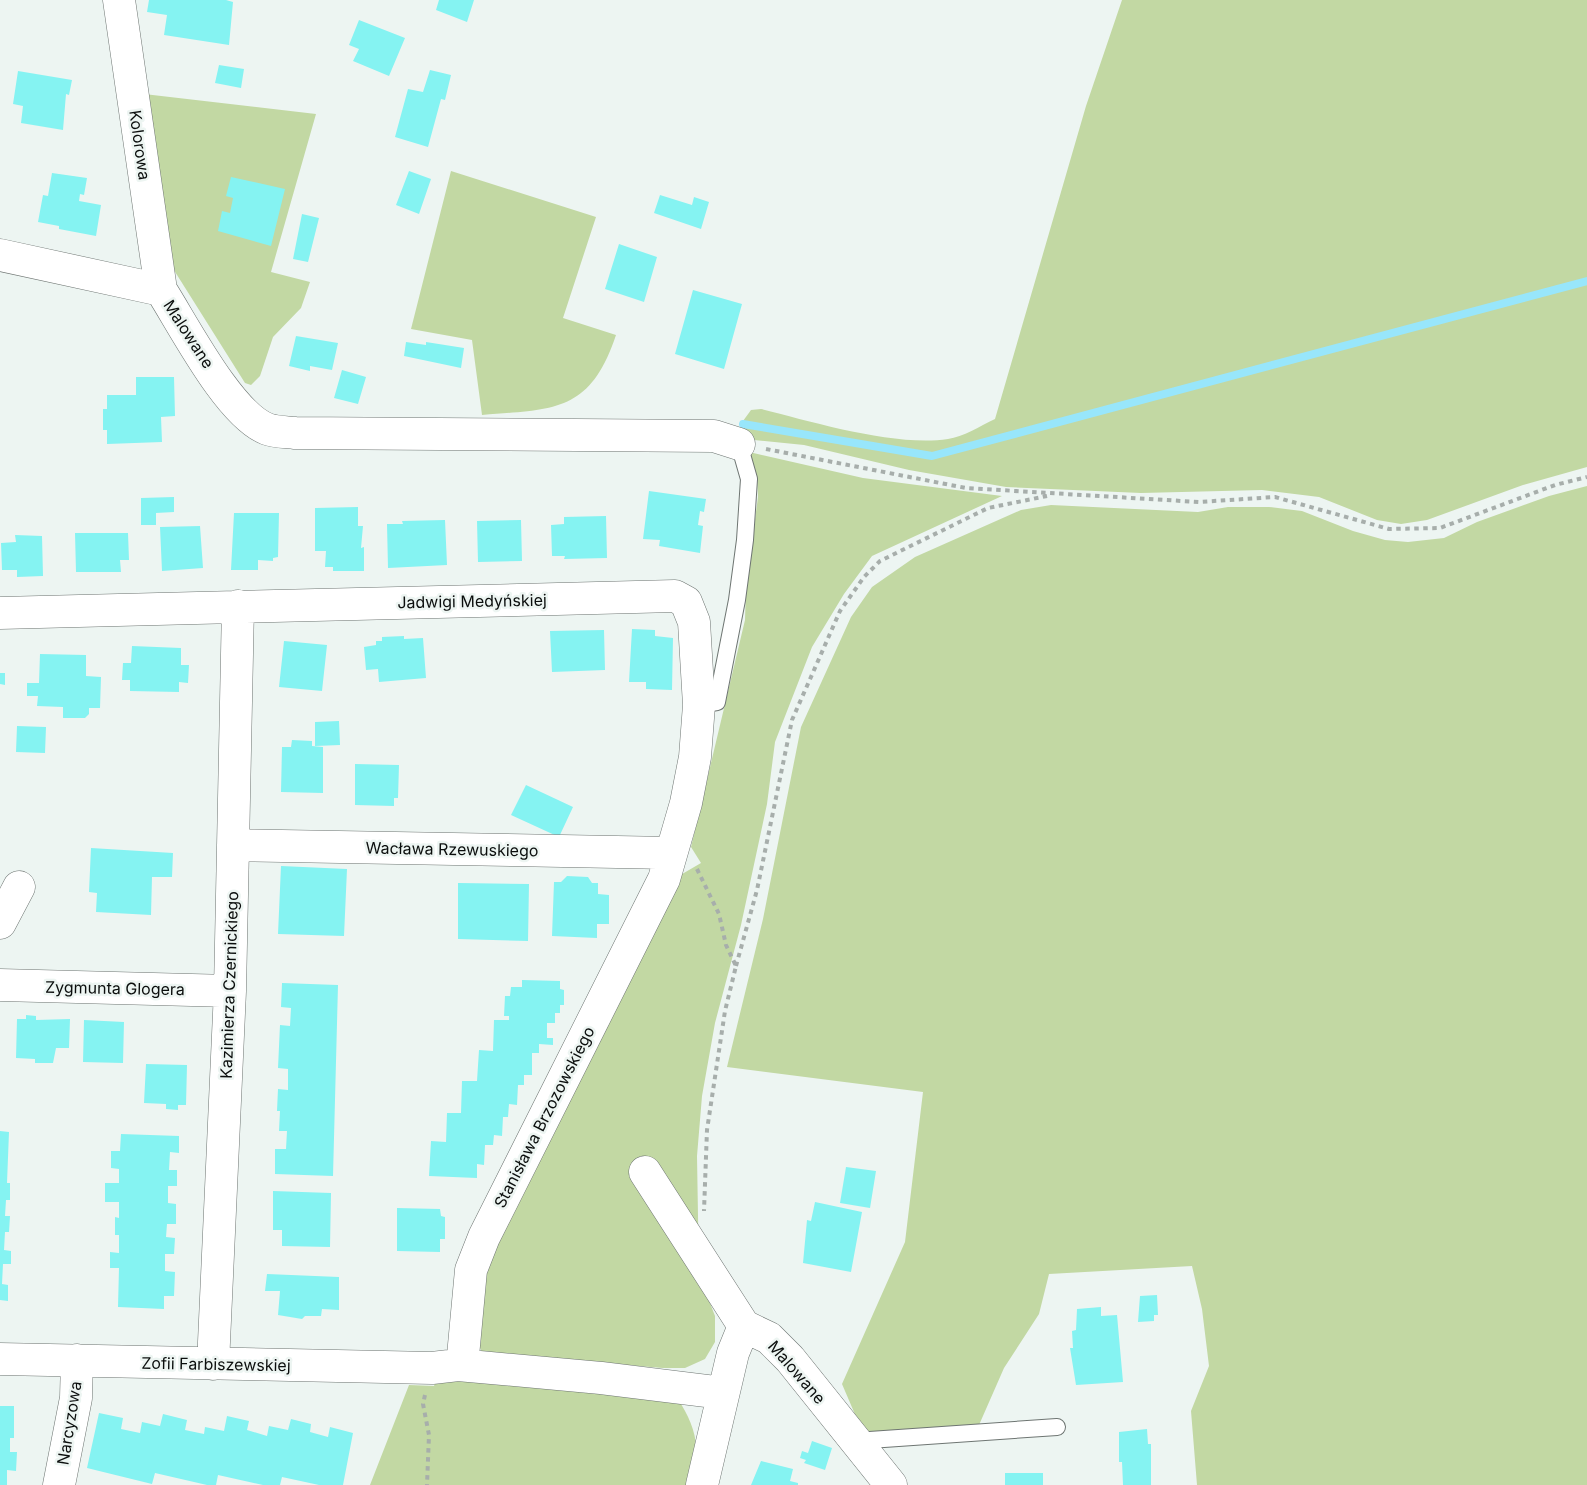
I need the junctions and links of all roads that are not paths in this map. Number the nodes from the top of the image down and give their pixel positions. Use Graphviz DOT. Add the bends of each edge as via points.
graph roads {
  1 [pos="119,0"];
  2 [pos="0,255"];
  3 [pos="161,290"];
  4 [pos="739,444"];
  5 [pos="238,606"];
  6 [pos="0,613"];
  7 [pos="699,705"];
  8 [pos="233,845"];
  9 [pos="671,853"];
  10 [pos="19,886"];
  11 [pos="0,923"];
  12 [pos="0,985"];
  13 [pos="230,991"];
  14 [pos="645,1172"];
  15 [pos="744,1326"];
  16 [pos="0,1359"];
  17 [pos="77,1360"];
  18 [pos="213,1364"];
  19 [pos="445,1366"];
  20 [pos="723,1393"];
  21 [pos="1057,1427"];
  22 [pos="855,1441"];
  23 [pos="59,1485"];
  24 [pos="702,1485"];
  25 [pos="891,1485"];
  1 -- 3 [label="street, Kolorowa"];
  2 -- 3 [label="street, Malowane"];
  3 -- 4 [label="street, Malowane" via="228,395 268,429 295,433 714,436"];
  4 -- 7 [label="lane" via="749,479 736,600 717,702"];
  5 -- 6 [label="street, Jadwigi Medyńskiej"];
  5 -- 7 [label="street, Jadwigi Medyńskiej" via="675,596 686,602 694,622"];
  5 -- 8 [label="street, Kazimierza Czernickiego"];
  7 -- 9 [label="street, Jadwigi Medyńskiej" via="695,757"];
  8 -- 9 [label="street, Wacława Rzewuskiego"];
  8 -- 13 [label="street, Kazimierza Czernickiego"];
  9 -- 19 [label="street, Stanisława Brzozowskiego" via="664,879 483,1237 471,1270 464,1356"];
  10 -- 11 [label="street"];
  12 -- 13 [label="street, Zygmunta Glogera"];
  13 -- 18 [label="street, Kazimierza Czernickiego"];
  14 -- 15 [label="street"];
  15 -- 20 [label="street"];
  15 -- 22 [label="street, Malowane" via="769,1338 790,1359"];
  16 -- 17 [label="street, Zofii Farbiszewskiej"];
  17 -- 18 [label="street, Zofii Farbiszewskiej"];
  17 -- 23 [label="street, Narcyzowa" via="76,1398"];
  18 -- 19 [label="street, Zofii Farbiszewskiej"];
  19 -- 20 [label="street, Zofii Farbiszewskiej" via="601,1378"];
  20 -- 24 [label="street"];
  21 -- 22 [label="lane"];
  22 -- 25 [label="street, Malowane"];
}
